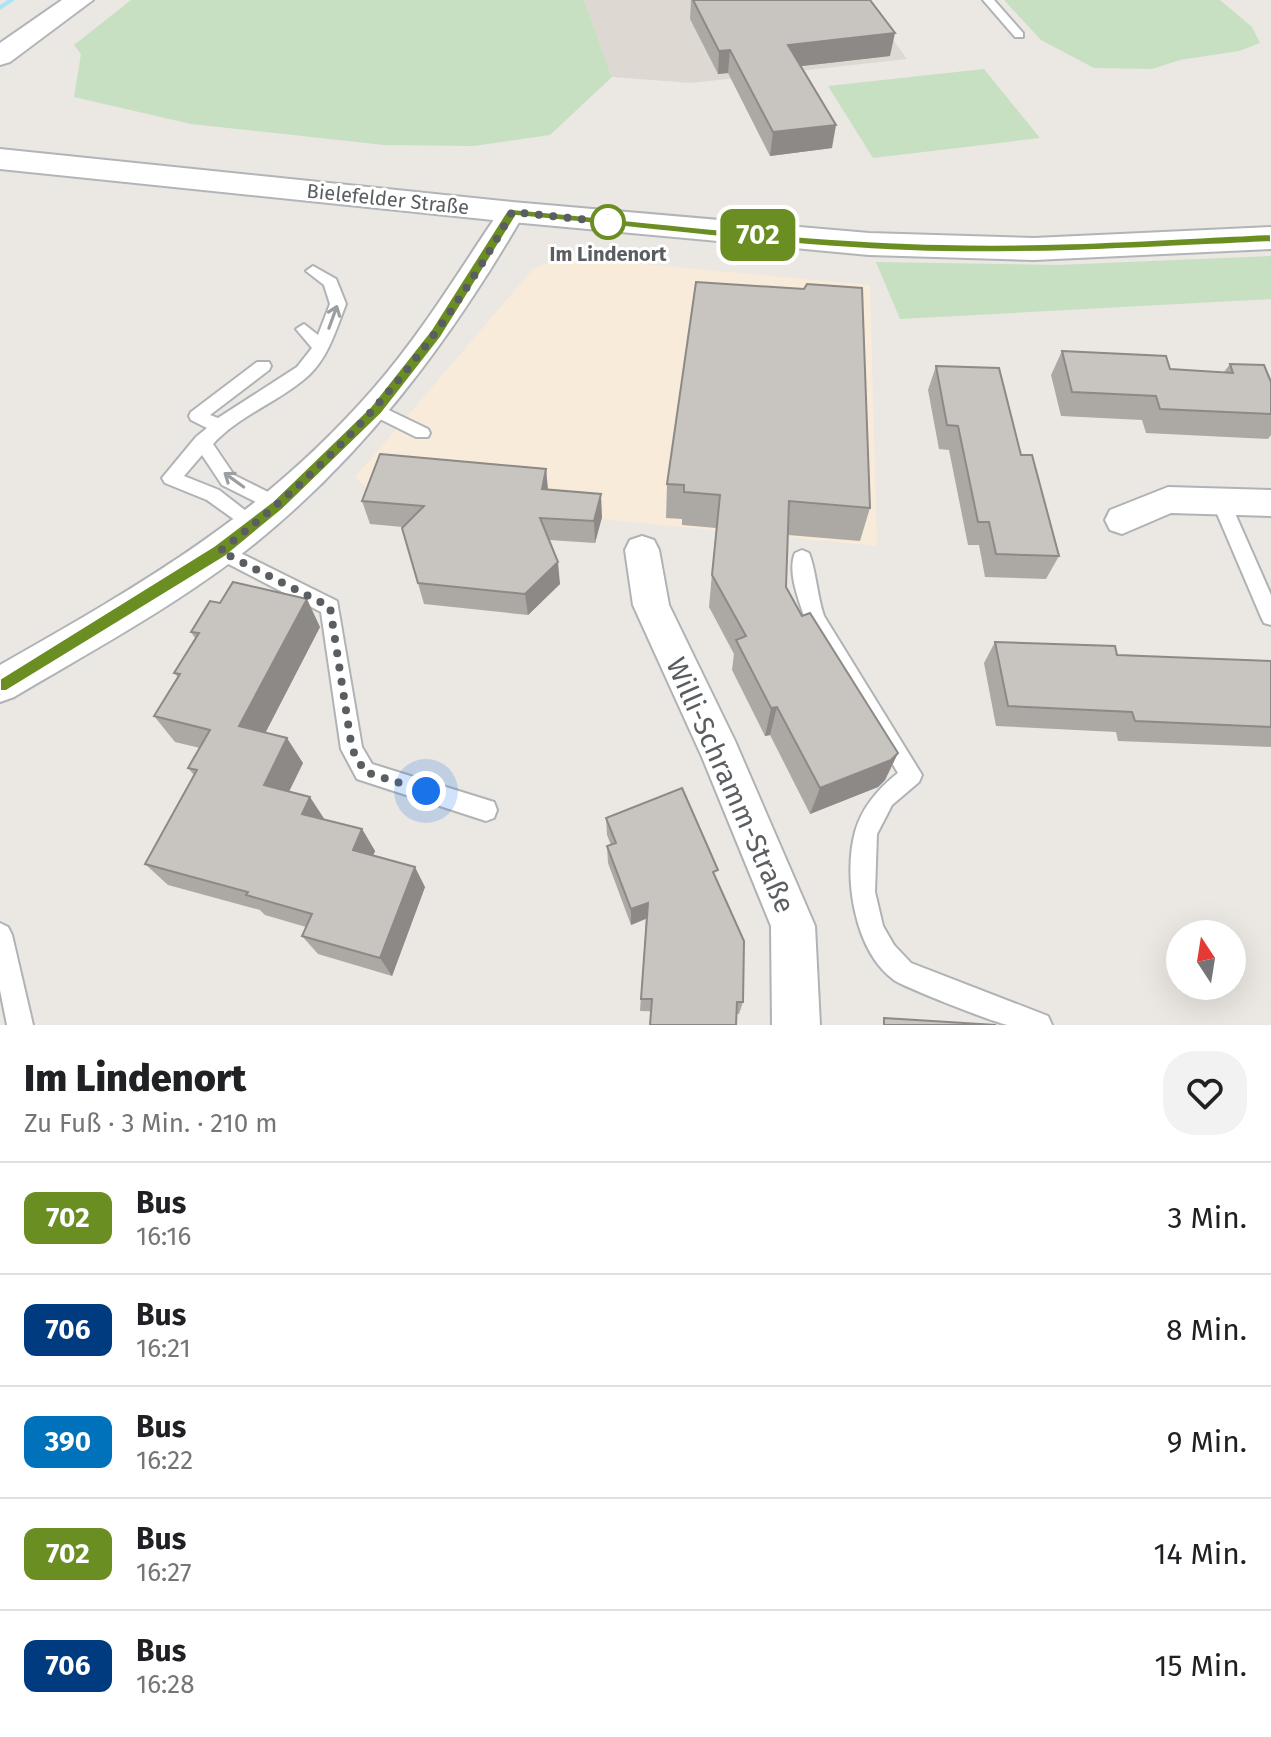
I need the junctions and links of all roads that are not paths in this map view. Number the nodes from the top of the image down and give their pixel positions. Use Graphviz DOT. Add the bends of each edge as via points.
graph roads {
  1 [pos="80,0"];
  2 [pos="988,0"];
  3 [pos="1019,35"];
  4 [pos="0,56"];
  5 [pos="1,161"];
  6 [pos="512,212"];
  7 [pos="1271,238"];
  8 [pos="313,271"];
  9 [pos="304,329"];
  10 [pos="321,348"];
  11 [pos="263,366"];
  12 [pos="376,410"];
  13 [pos="219,426"];
  14 [pos="422,433"];
  15 [pos="202,441"];
  16 [pos="1221,502"];
  17 [pos="1271,503"];
  18 [pos="265,515"];
  19 [pos="1122,520"];
  20 [pos="642,550"];
  21 [pos="220,551"];
  22 [pos="802,558"];
  23 [pos="1271,617"];
  24 [pos="0,685"];
  25 [pos="486,810"];
  26 [pos="0,935"];
  27 [pos="20,1025"];
  28 [pos="796,1025"];
  29 [pos="1039,1025"];
  1 -- 4 [label="main road"];
  2 -- 3 [label="lane"];
  5 -- 6 [label="main road, Bielefelder Straße"];
  6 -- 7 [label="main road, Bielefelder Straße" via="941,248"];
  6 -- 12 [label="street" via="436,334"];
  10 -- 8 [label="lane, one-way" via="338,304 331,282"];
  9 -- 10 [label="lane"];
  10 -- 13 [label="lane" via="303,371"];
  11 -- 13 [label="lane" via="197,416"];
  12 -- 14 [label="lane"];
  12 -- 18 [label="street"];
  13 -- 15 [label="lane"];
  18 -- 15 [label="lane, one-way" via="228,480"];
  15 -- 18 [label="lane" via="171,478"];
  16 -- 17 [label="street"];
  16 -- 19 [label="street" via="1168,500"];
  16 -- 23 [label="lane"];
  18 -- 21 [label="street"];
  20 -- 28 [label="street, Willi-Schramm-Straße" via="651,605 793,926"];
  21 -- 24 [label="street"];
  21 -- 25 [label="lane" via="330,607 352,749 365,772"];
  22 -- 29 [label="lane" via="815,619 911,775 884,798 866,833 863,892 874,934 903,972"];
  26 -- 27 [label="lane"];
}
